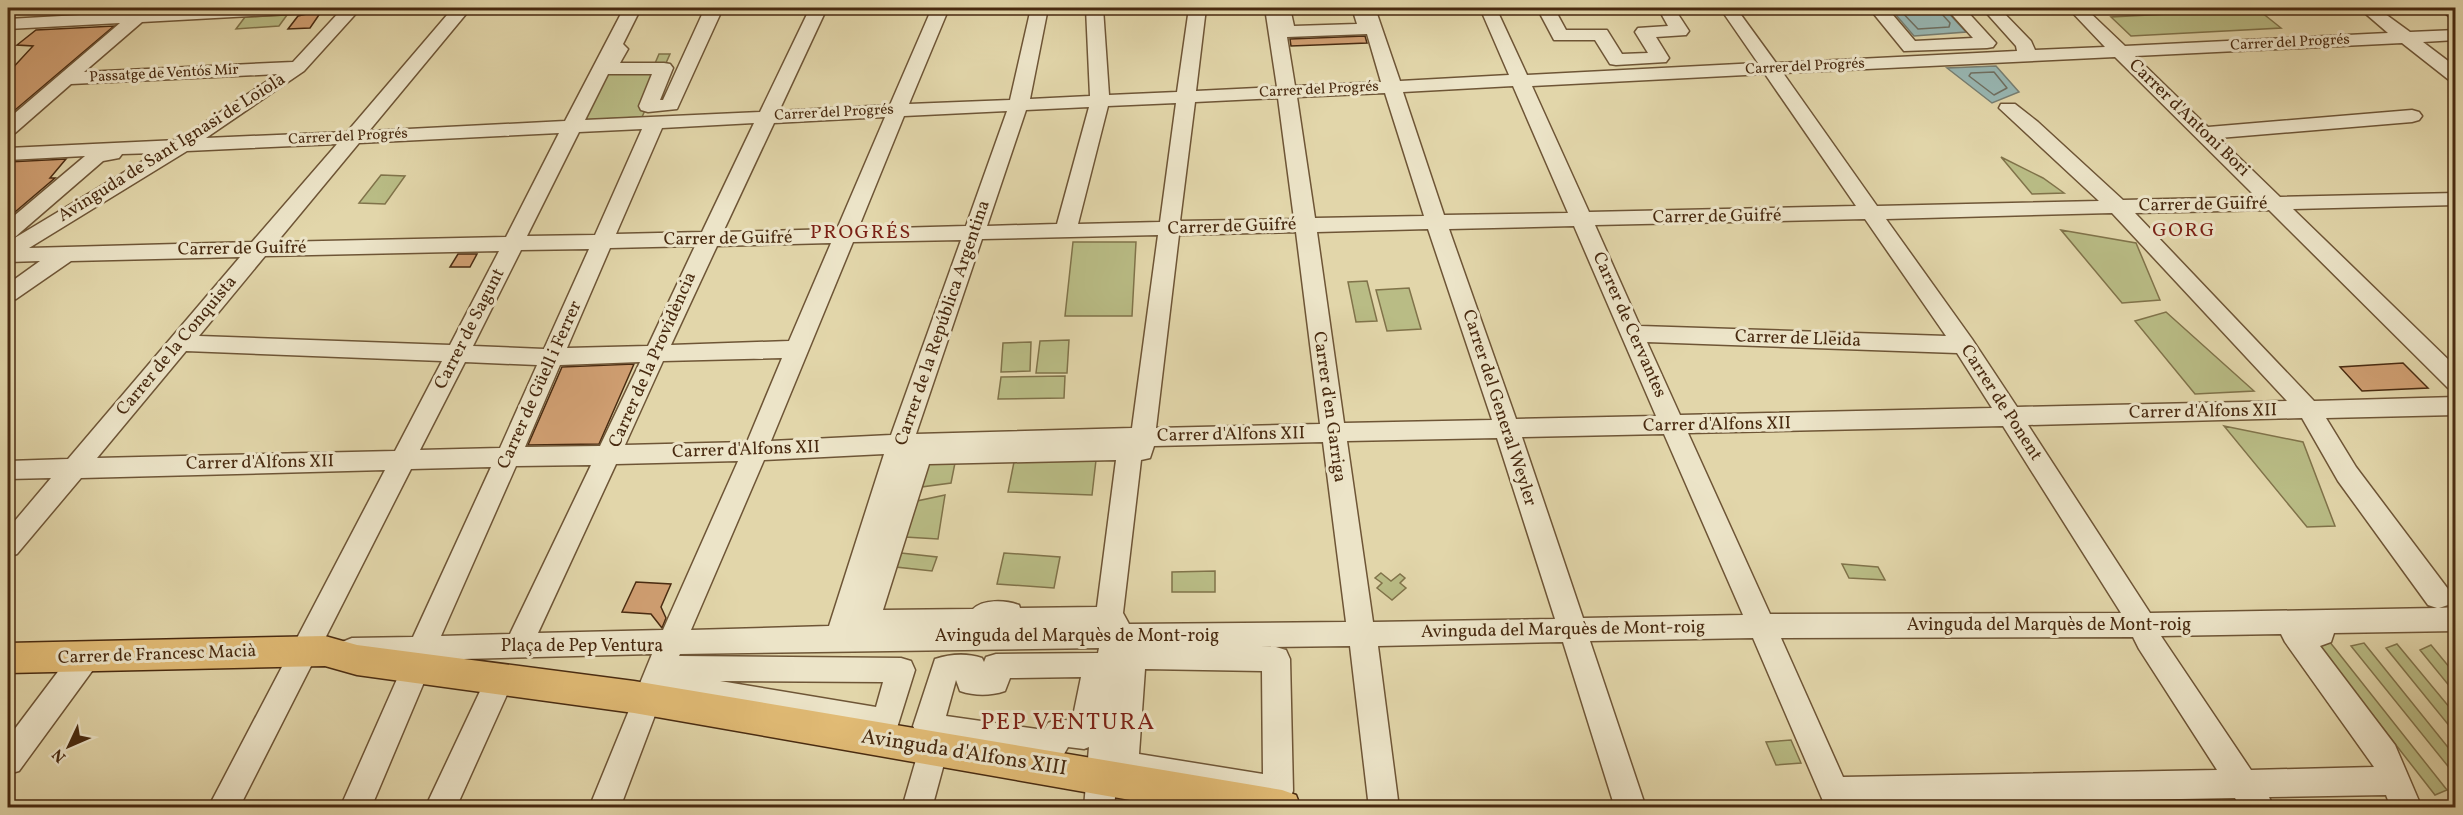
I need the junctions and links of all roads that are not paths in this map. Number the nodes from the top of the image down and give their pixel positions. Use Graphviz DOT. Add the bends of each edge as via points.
graph roads {
  1 [pos="25,8"];
  2 [pos="307,8"];
  3 [pos="352,8"];
  4 [pos="462,8"];
  5 [pos="632,8"];
  6 [pos="640,8"];
  7 [pos="714,8"];
  8 [pos="818,8"];
  9 [pos="940,8"];
  10 [pos="1039,8"];
  11 [pos="1094,8"];
  12 [pos="1197,8"];
  13 [pos="1273,8"];
  14 [pos="1282,8"];
  15 [pos="1360,8"];
  16 [pos="1367,8"];
  17 [pos="1488,8"];
  18 [pos="1546,8"];
  19 [pos="1666,8"];
  20 [pos="1728,8"];
  21 [pos="1878,8"];
  22 [pos="1954,8"];
  23 [pos="1976,8"];
  24 [pos="1990,8"];
  25 [pos="2076,8"];
  26 [pos="2367,8"];
  27 [pos="2448,8"];
  28 [pos="143,12"];
  29 [pos="2456,14"];
  30 [pos="8,23"];
  31 [pos="2456,35"];
  32 [pos="2404,37"];
  33 [pos="2018,52"];
  34 [pos="2120,52"];
  35 [pos="298,68"];
  36 [pos="1771,68"];
  37 [pos="2456,76"];
  38 [pos="65,79"];
  39 [pos="1519,80"];
  40 [pos="1392,86"];
  41 [pos="1287,92"];
  42 [pos="1187,96"];
  43 [pos="1100,100"];
  44 [pos="1019,104"];
  45 [pos="2008,108"];
  46 [pos="896,110"];
  47 [pos="769,116"];
  48 [pos="2412,116"];
  49 [pos="655,122"];
  50 [pos="572,126"];
  51 [pos="8,129"];
  52 [pos="2203,133"];
  53 [pos="352,137"];
  54 [pos="183,146"];
  55 [pos="8,154"];
  56 [pos="2456,199"];
  57 [pos="2275,203"];
  58 [pos="2119,207"];
  59 [pos="1871,213"];
  60 [pos="1581,220"];
  61 [pos="1436,222"];
  62 [pos="1306,225"];
  63 [pos="1168,229"];
  64 [pos="1066,231"];
  65 [pos="8,232"];
  66 [pos="975,233"];
  67 [pos="843,236"];
  68 [pos="708,239"];
  69 [pos="603,242"];
  70 [pos="515,243"];
  71 [pos="8,244"];
  72 [pos="259,249"];
  73 [pos="8,251"];
  74 [pos="67,253"];
  75 [pos="8,255"];
  76 [pos="8,294"];
  77 [pos="1633,334"];
  78 [pos="179,343"];
  79 [pos="1964,345"];
  80 [pos="796,349"];
  81 [pos="458,353"];
  82 [pos="654,353"];
  83 [pos="552,357"];
  84 [pos="2456,382"];
  85 [pos="2456,406"];
  86 [pos="2309,410"];
  87 [pos="2010,417"];
  88 [pos="1674,426"];
  89 [pos="1506,430"];
  90 [pos="1332,433"];
  91 [pos="1143,437"];
  92 [pos="900,444"];
  93 [pos="755,451"];
  94 [pos="610,453"];
  95 [pos="508,457"];
  96 [pos="401,460"];
  97 [pos="74,467"];
  98 [pos="8,470"];
  99 [pos="8,547"];
  100 [pos="2438,597"];
  101 [pos="2456,619"];
  102 [pos="866,622"];
  103 [pos="2143,625"];
  104 [pos="1761,626"];
  105 [pos="1573,631"];
  106 [pos="2456,631"];
  107 [pos="1361,633"];
  108 [pos="1113,637"];
  109 [pos="839,638"];
  110 [pos="671,643"];
  111 [pos="518,646"];
  112 [pos="316,650"];
  113 [pos="8,658"];
  114 [pos="85,658"];
  115 [pos="419,658"];
  116 [pos="945,668"];
  117 [pos="500,679"];
  118 [pos="644,695"];
  119 [pos="886,722"];
  120 [pos="933,749"];
  121 [pos="8,761"];
  122 [pos="1100,792"];
  123 [pos="2401,794"];
  124 [pos="2251,796"];
  125 [pos="1280,799"];
  126 [pos="1839,799"];
  127 [pos="223,807"];
  128 [pos="355,807"];
  129 [pos="440,807"];
  130 [pos="604,807"];
  131 [pos="917,807"];
  132 [pos="1384,807"];
  133 [pos="1631,807"];
  1 -- 30 [label="street"];
  2 -- 28 [label="street"];
  3 -- 35 [label="street, Avinguda de Sant Ignasi de Loiola"];
  4 -- 53 [label="street, Carrer de la Conquista"];
  5 -- 50 [label="street, Carrer de Sagunt"];
  6 -- 7 [label="street" via="608,69 664,68 648,106 670,105"];
  8 -- 47 [label="street, Carrer de la Providència"];
  9 -- 46 [label="street"];
  10 -- 44 [label="street, Carrer de la República Argentina"];
  11 -- 43 [label="street"];
  12 -- 42 [label="street"];
  13 -- 41 [label="street, Carrer d'en Garriga"];
  14 -- 15 [label="street" via="1286,32 1367,28"];
  16 -- 40 [label="street, Carrer del General Weyler"];
  17 -- 39 [label="street, Carrer de Cervantes"];
  18 -- 19 [label="street" via="1560,36 1600,34 1616,60 1660,58 1644,32 1680,31"];
  20 -- 36 [label="street, Carrer de Ponent"];
  21 -- 22 [label="street" via="1911,47 1986,43"];
  23 -- 33 [label="street"];
  24 -- 33 [label="street" via="2025,45"];
  25 -- 34 [label="street, Carrer d'Antoni Bori"];
  26 -- 32 [label="street"];
  27 -- 29 [label="street"];
  28 -- 30 [label="street"];
  28 -- 38 [label="street"];
  31 -- 32 [label="street, Carrer del Progrés"];
  32 -- 34 [label="street, Carrer del Progrés"];
  32 -- 37 [label="street"];
  33 -- 34 [label="street, Carrer del Progrés"];
  33 -- 36 [label="street, Carrer del Progrés"];
  34 -- 52 [label="street, Carrer d'Antoni Bori"];
  35 -- 38 [label="street, Passatge de Ventós Mir"];
  35 -- 54 [label="street, Avinguda de Sant Ignasi de Loiola"];
  36 -- 39 [label="street, Carrer del Progrés"];
  36 -- 59 [label="street, Carrer de Ponent"];
  38 -- 51 [label="street"];
  39 -- 40 [label="street, Carrer del Progrés"];
  39 -- 60 [label="street, Carrer de Cervantes"];
  40 -- 41 [label="street, Carrer del Progrés"];
  40 -- 61 [label="street, Carrer del General Weyler"];
  41 -- 42 [label="street, Carrer del Progrés"];
  41 -- 62 [label="street, Carrer d'en Garriga"];
  42 -- 43 [label="street, Carrer del Progrés"];
  42 -- 63 [label="street"];
  43 -- 44 [label="street, Carrer del Progrés"];
  43 -- 64 [label="street"];
  44 -- 46 [label="street, Carrer del Progrés"];
  44 -- 66 [label="street, Carrer de la República Argentina"];
  45 -- 58 [label="street"];
  46 -- 47 [label="street, Carrer del Progrés"];
  46 -- 67 [label="street"];
  47 -- 49 [label="street, Carrer del Progrés"];
  47 -- 68 [label="street, Carrer de la Providència"];
  48 -- 52 [label="street"];
  49 -- 50 [label="street, Carrer del Progrés"];
  49 -- 69 [label="street, Carrer de Güell i Ferrer"];
  50 -- 53 [label="street, Carrer del Progrés"];
  50 -- 70 [label="street, Carrer de Sagunt"];
  52 -- 57 [label="street, Carrer d'Antoni Bori"];
  53 -- 54 [label="street, Carrer del Progrés"];
  53 -- 72 [label="street, Carrer de la Conquista"];
  54 -- 55 [label="street, Carrer del Progrés"];
  54 -- 73 [label="street, Avinguda de Sant Ignasi de Loiola"];
  56 -- 57 [label="street, Carrer de Guifré"];
  57 -- 58 [label="street, Carrer de Guifré"];
  57 -- 84 [label="street, Carrer d'Antoni Bori"];
  58 -- 59 [label="street, Carrer de Guifré"];
  58 -- 86 [label="street"];
  59 -- 60 [label="street, Carrer de Guifré"];
  59 -- 79 [label="street, Carrer de Ponent"];
  60 -- 61 [label="street, Carrer de Guifré"];
  60 -- 77 [label="street, Carrer de Cervantes"];
  61 -- 62 [label="street, Carrer de Guifré"];
  61 -- 89 [label="street, Carrer del General Weyler"];
  62 -- 63 [label="street, Carrer de Guifré"];
  62 -- 90 [label="street, Carrer d'en Garriga"];
  63 -- 64 [label="street, Carrer de Guifré"];
  63 -- 91 [label="street"];
  64 -- 66 [label="street, Carrer de Guifré"];
  65 -- 71 [label="street" via="100,154 153,153"];
  66 -- 67 [label="street, Carrer de Guifré"];
  66 -- 92 [label="street, Carrer de la República Argentina"];
  67 -- 68 [label="street, Carrer de Guifré"];
  67 -- 80 [label="street"];
  68 -- 69 [label="street, Carrer de Guifré"];
  68 -- 82 [label="street, Carrer de la Providència"];
  69 -- 70 [label="street, Carrer de Guifré"];
  69 -- 83 [label="street, Carrer de Güell i Ferrer"];
  70 -- 72 [label="street, Carrer de Guifré"];
  70 -- 81 [label="street, Carrer de Sagunt"];
  72 -- 74 [label="street, Carrer de Guifré"];
  72 -- 78 [label="street, Carrer de la Conquista"];
  74 -- 75 [label="street, Carrer de Guifré"];
  74 -- 76 [label="street"];
  77 -- 79 [label="street, Carrer de Lleida"];
  77 -- 88 [label="street, Carrer de Cervantes"];
  78 -- 81 [label="street"];
  78 -- 97 [label="street, Carrer de la Conquista"];
  79 -- 87 [label="street, Carrer de Ponent"];
  80 -- 82 [label="street"];
  80 -- 93 [label="street"];
  81 -- 83 [label="street"];
  81 -- 96 [label="street, Carrer de Sagunt"];
  82 -- 83 [label="street"];
  82 -- 94 [label="street, Carrer de la Providència"];
  83 -- 95 [label="street, Carrer de Güell i Ferrer"];
  85 -- 86 [label="street, Carrer d'Alfons XII"];
  86 -- 87 [label="street, Carrer d'Alfons XII"];
  86 -- 100 [label="street" via="2347,474"];
  87 -- 88 [label="street, Carrer d'Alfons XII"];
  87 -- 103 [label="street, Carrer de Ponent"];
  88 -- 89 [label="street, Carrer d'Alfons XII"];
  88 -- 104 [label="street, Carrer de Cervantes"];
  89 -- 90 [label="street, Carrer d'Alfons XII"];
  89 -- 105 [label="street, Carrer del General Weyler"];
  90 -- 91 [label="street, Carrer d'Alfons XII"];
  90 -- 107 [label="street, Carrer d'en Garriga"];
  91 -- 92 [label="street, Carrer d'Alfons XII"];
  91 -- 108 [label="street"];
  92 -- 93 [label="street, Carrer d'Alfons XII"];
  92 -- 109 [label="street, Carrer de la República Argentina"];
  93 -- 94 [label="street, Carrer d'Alfons XII"];
  93 -- 110 [label="street"];
  94 -- 95 [label="street, Carrer d'Alfons XII"];
  94 -- 111 [label="street, Carrer de la Providència"];
  95 -- 96 [label="street, Carrer d'Alfons XII"];
  95 -- 115 [label="street, Carrer de Güell i Ferrer"];
  96 -- 97 [label="street, Carrer d'Alfons XII"];
  96 -- 112 [label="street, Carrer de Sagunt"];
  97 -- 98 [label="street, Carrer d'Alfons XII"];
  97 -- 99 [label="street, Carrer de la Conquista"];
  101 -- 103 [label="street, Avinguda del Marquès de Mont-roig"];
  102 -- 102 [label="street" via="984,620 984,614 1010,613 1009,620 1109,618 1130,450 920,455"];
  103 -- 104 [label="street, Avinguda del Marquès de Mont-roig"];
  103 -- 124 [label="street, Carrer de Ponent" via="2149,641"];
  104 -- 105 [label="street, Avinguda del Marquès de Mont-roig"];
  104 -- 126 [label="street, Carrer de Cervantes"];
  105 -- 107 [label="street, Avinguda del Marquès de Mont-roig"];
  105 -- 133 [label="street, Carrer del General Weyler"];
  106 -- 123 [label="street" via="2295,634 2384,755"];
  107 -- 108 [label="street, Avinguda del Marquès de Mont-roig"];
  107 -- 132 [label="street, Carrer d'en Garriga"];
  108 -- 109 [label="street, Avinguda del Marquès de Mont-roig"];
  108 -- 122 [label="street"];
  109 -- 110 [label="street, Avinguda del Marquès de Mont-roig"];
  110 -- 111 [label="street, Plaça de Pep Ventura"];
  110 -- 118 [label="street, Plaça de Pep Ventura"];
  111 -- 115 [label="street, Plaça de Pep Ventura"];
  112 -- 114 [label="main road, Carrer de Francesc Macià"];
  112 -- 115 [label="main road, Plaça de Pep Ventura" via="357,660"];
  112 -- 127 [label="street, Carrer de Sagunt"];
  113 -- 114 [label="main road, Carrer de Francesc Macià"];
  114 -- 121 [label="street"];
  115 -- 117 [label="main road, Plaça de Pep Ventura"];
  115 -- 128 [label="street, Carrer de Güell i Ferrer"];
  116 -- 116 [label="street" via="972,667 970,682 995,682 996,666 1098,665 1084,736 1058,732 1054,745 928,726"];
  117 -- 118 [label="main road, Plaça de Pep Ventura"];
  117 -- 129 [label="street"];
  118 -- 120 [label="main road, Avinguda d'Alfons XIII"];
  118 -- 130 [label="street"];
  119 -- 119 [label="street, Plaça de Pep Ventura" via="901,670 679,668 672,685"];
  120 -- 122 [label="main road, Avinguda d'Alfons XIII"];
  120 -- 131 [label="street"];
  122 -- 125 [label="main road, Avinguda d'Alfons XIII"];
  123 -- 124 [label="street" via="2354,784"];
  124 -- 126 [label="street"];
  125 -- 125 [label="street" via="1276,659 1132,657 1123,765"];
}
